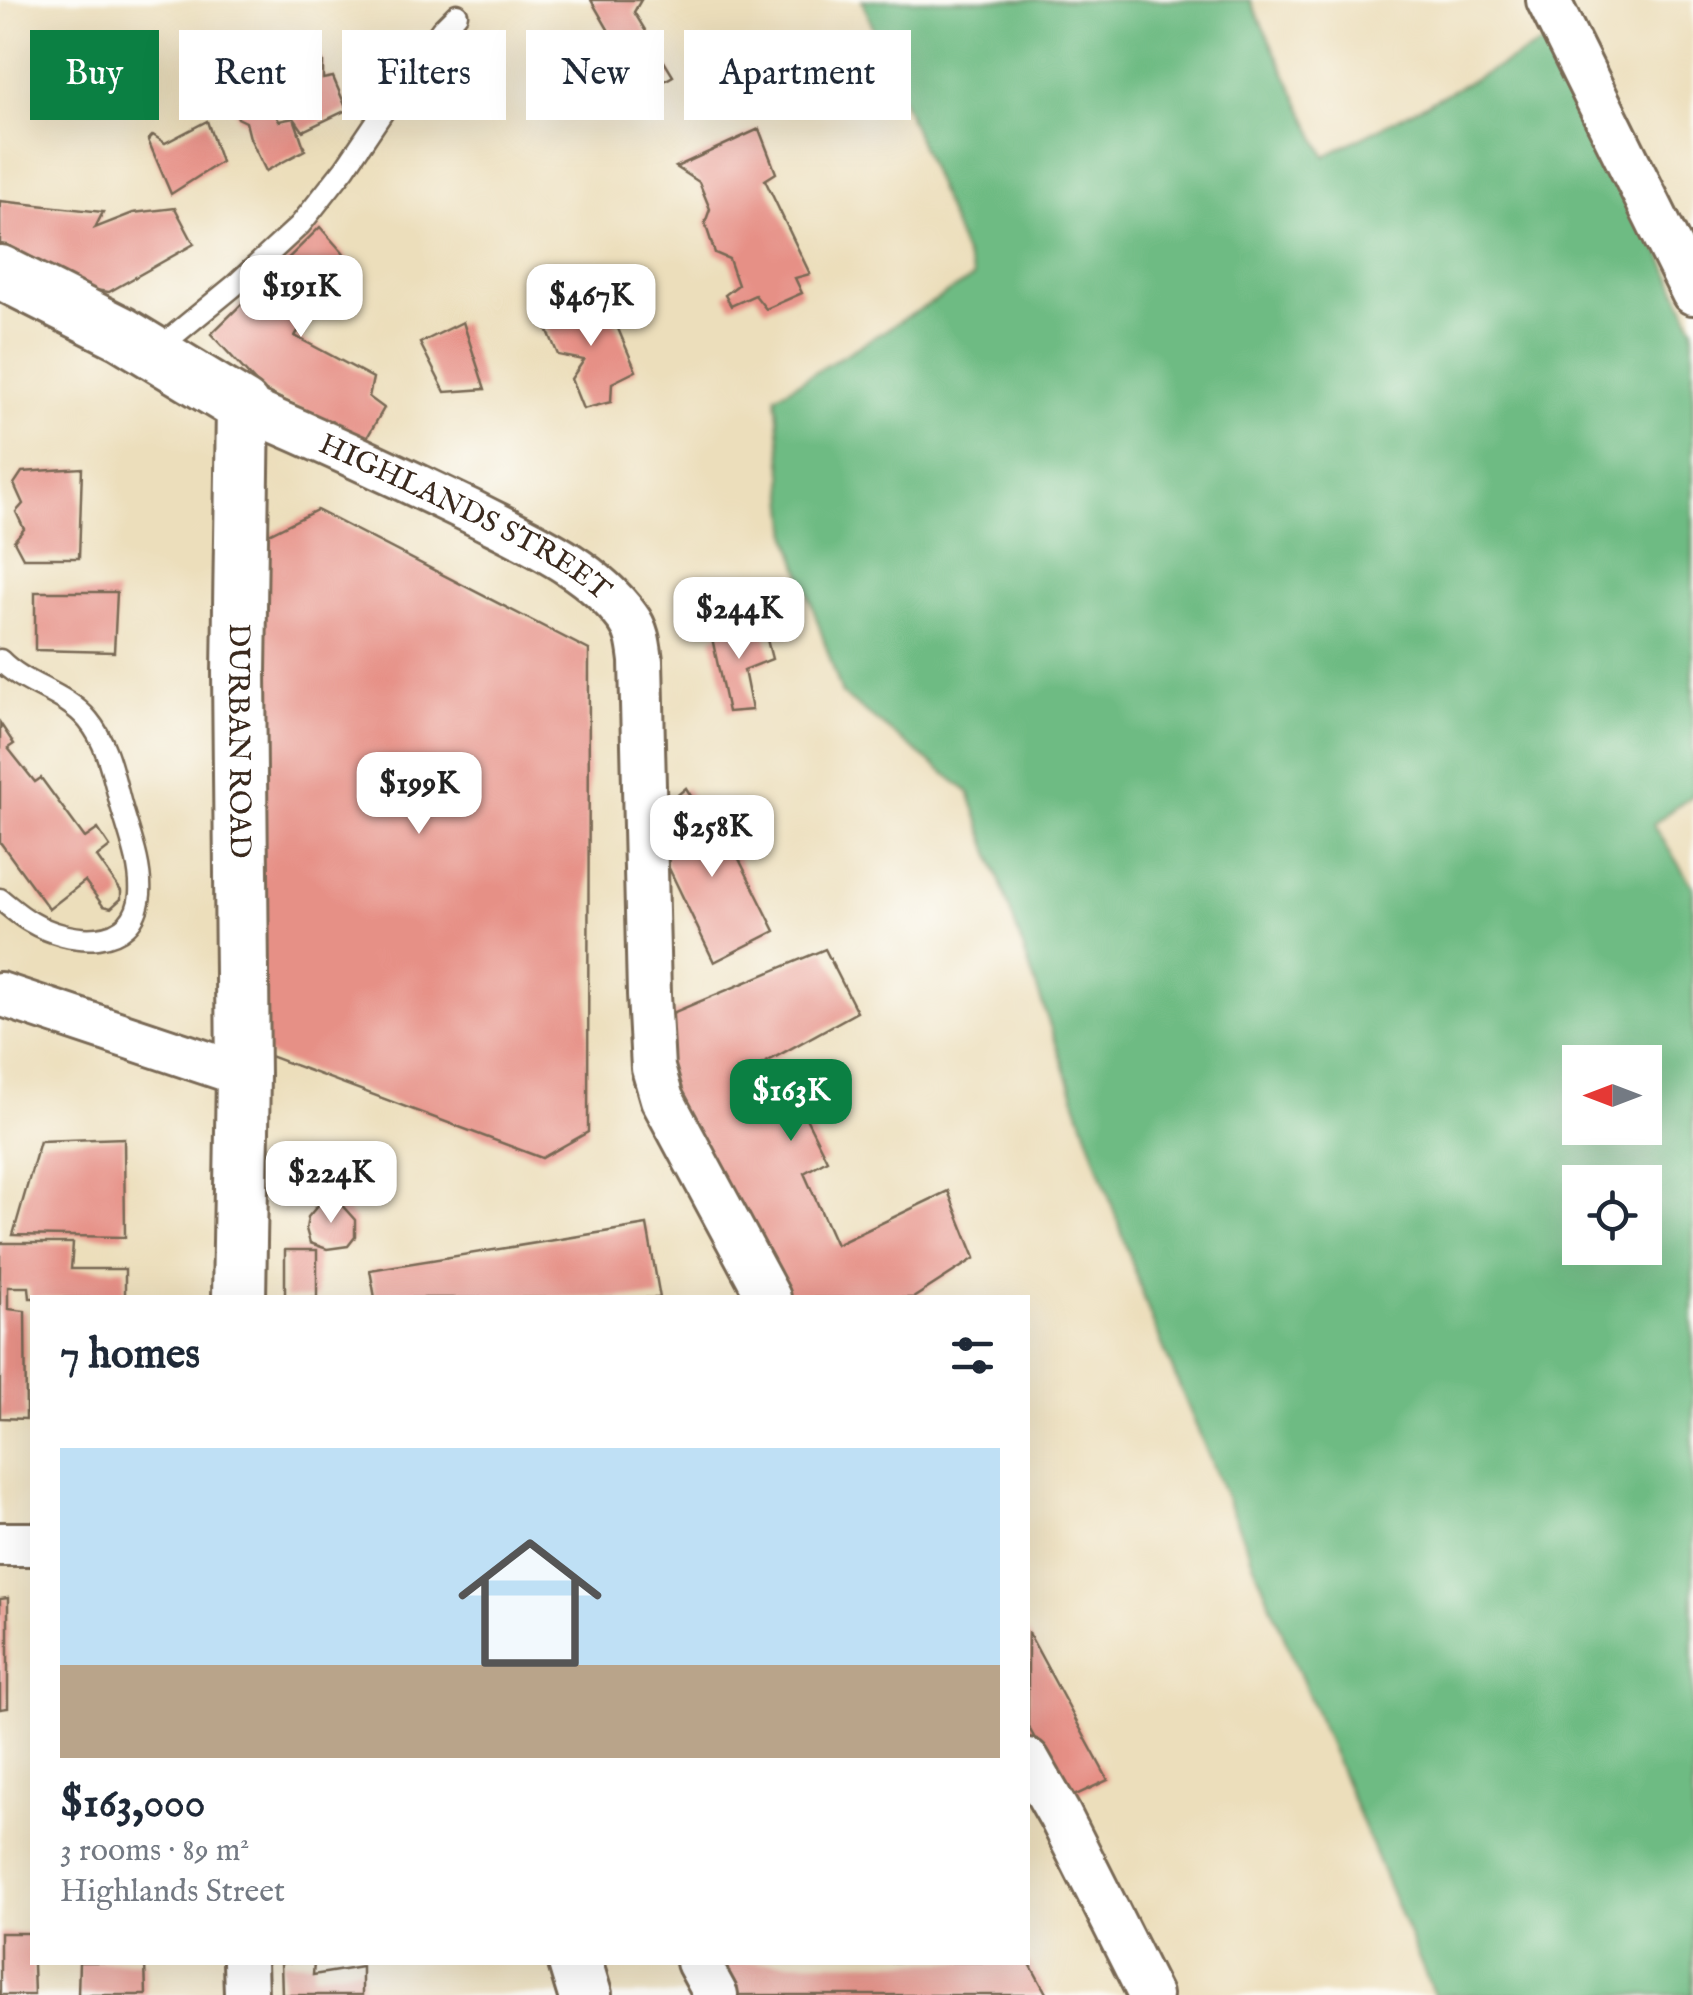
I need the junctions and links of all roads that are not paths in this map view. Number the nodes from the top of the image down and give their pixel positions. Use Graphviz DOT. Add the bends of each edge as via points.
graph roads {
  1 [pos="1548,0"];
  2 [pos="457,14"];
  3 [pos="0,272"];
  4 [pos="1693,293"];
  5 [pos="154,352"];
  6 [pos="243,406"];
  7 [pos="0,660"];
  8 [pos="0,899"];
  9 [pos="0,994"];
  10 [pos="243,1075"];
  11 [pos="239,1295"];
  12 [pos="767,1295"];
  13 [pos="0,1544"];
  14 [pos="30,1544"];
  15 [pos="1030,1764"];
  16 [pos="245,1965"];
  17 [pos="576,1965"];
  18 [pos="700,1965"];
  19 [pos="246,1995"];
  20 [pos="584,1995"];
  21 [pos="716,1995"];
  22 [pos="1150,1995"];
  1 -- 4 [label="street"];
  2 -- 5 [label="lane" via="300,225"];
  3 -- 5 [label="street"];
  5 -- 6 [label="street"];
  6 -- 10 [label="street, DURBAN ROAD"];
  6 -- 12 [label="street, HIGHLANDS STREET" via="517,535 577,570 630,620 641,661 653,1068 662,1099"];
  7 -- 8 [label="lane" via="88,720 107,753 140,891 136,915 122,931 95,940 32,923"];
  9 -- 10 [label="street"];
  10 -- 11 [label="street, DURBAN ROAD"];
  13 -- 14 [label="street"];
  15 -- 22 [label="street"];
  16 -- 19 [label="street"];
  17 -- 20 [label="street"];
  18 -- 21 [label="street"];
}
